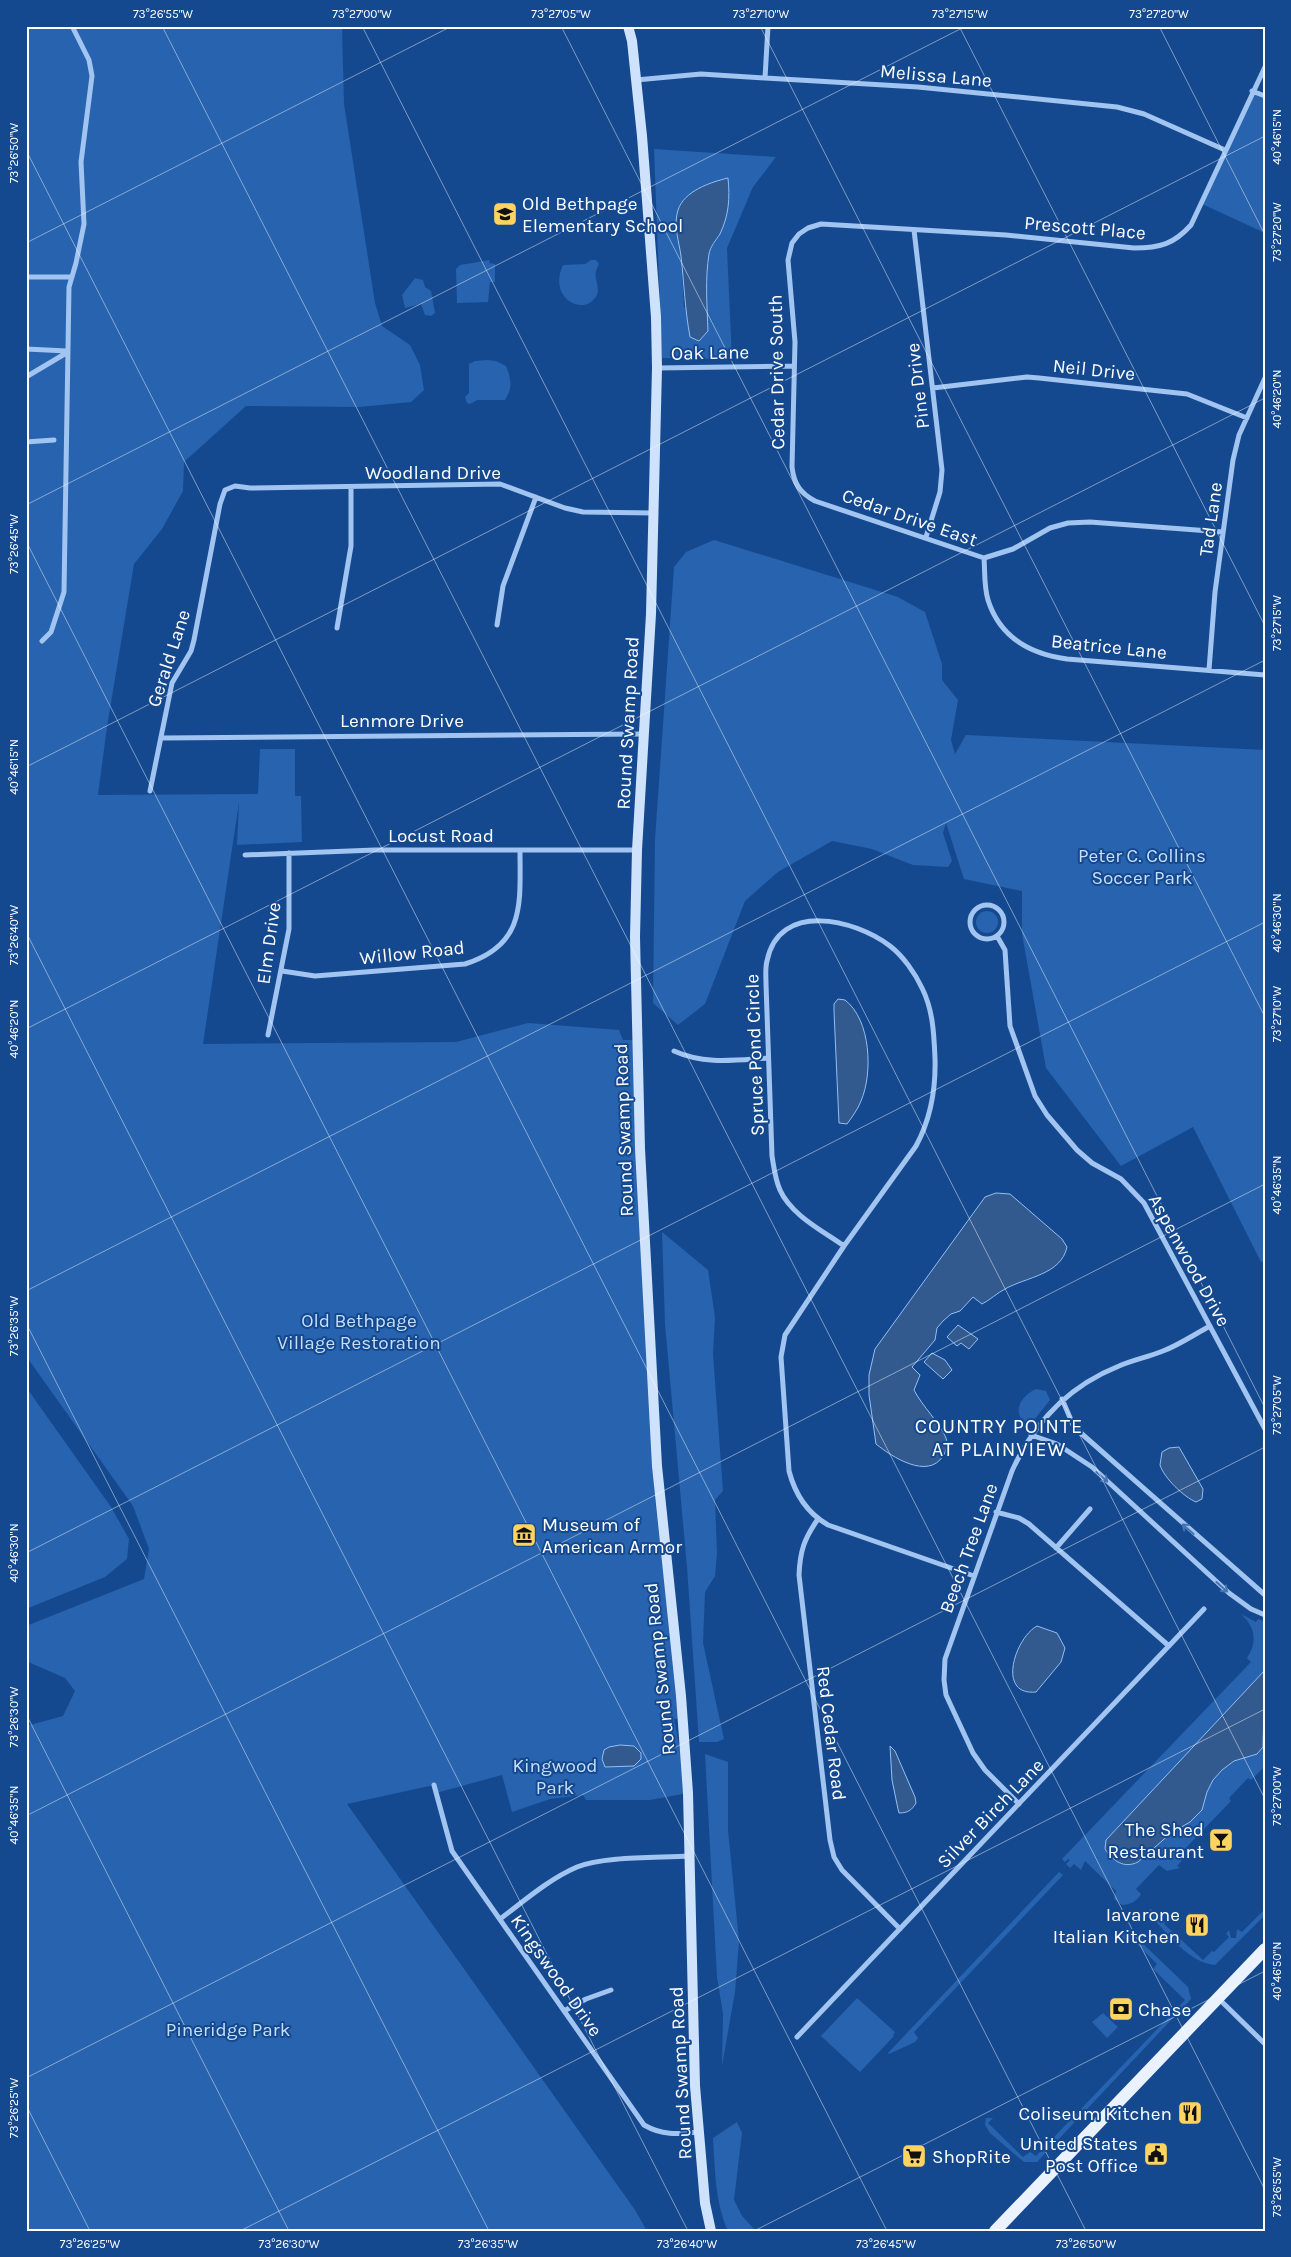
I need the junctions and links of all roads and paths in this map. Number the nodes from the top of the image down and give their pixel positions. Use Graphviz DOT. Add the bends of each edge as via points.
graph roads {
  1 [pos="72,26"];
  2 [pos="628,26"];
  3 [pos="768,26"];
  4 [pos="1265,67"];
  5 [pos="765,78"];
  6 [pos="636,80"];
  7 [pos="1252,91"];
  8 [pos="1265,96"];
  9 [pos="1225,150"];
  10 [pos="914,230"];
  11 [pos="802,232"];
  12 [pos="26,277"];
  13 [pos="72,277"];
  14 [pos="26,349"];
  15 [pos="68,352"];
  16 [pos="794,366"];
  17 [pos="657,368"];
  18 [pos="26,377"];
  19 [pos="1265,378"];
  20 [pos="932,388"];
  21 [pos="1247,418"];
  22 [pos="54,440"];
  23 [pos="26,442"];
  24 [pos="796,484"];
  25 [pos="352,487"];
  26 [pos="536,497"];
  27 [pos="220,504"];
  28 [pos="653,512"];
  29 [pos="1223,532"];
  30 [pos="926,537"];
  31 [pos="984,558"];
  32 [pos="497,625"];
  33 [pos="337,628"];
  34 [pos="42,641"];
  35 [pos="1209,670"];
  36 [pos="1265,674"];
  37 [pos="644,734"];
  38 [pos="162,738"];
  39 [pos="150,791"];
  40 [pos="520,850"];
  41 [pos="637,850"];
  42 [pos="289,853"];
  43 [pos="245,855"];
  44 [pos="997,936"];
  45 [pos="282,971"];
  46 [pos="268,1035"];
  47 [pos="674,1051"];
  48 [pos="768,1058"];
  49 [pos="844,1246"];
  50 [pos="1210,1326"];
  51 [pos="1062,1399"];
  52 [pos="1265,1429"];
  53 [pos="1031,1436"];
  54 [pos="1090,1509"];
  55 [pos="996,1512"];
  56 [pos="818,1519"];
  57 [pos="1056,1548"];
  58 [pos="974,1576"];
  59 [pos="1265,1596"];
  60 [pos="1204,1610"];
  61 [pos="1265,1615"];
  62 [pos="1169,1646"];
  63 [pos="434,1785"];
  64 [pos="1019,1804"];
  65 [pos="689,1856"];
  66 [pos="500,1919"];
  67 [pos="900,1929"];
  68 [pos="1265,1949"];
  69 [pos="611,1990"];
  70 [pos="1218,1998"];
  71 [pos="564,2011"];
  72 [pos="797,2037"];
  73 [pos="1265,2044"];
  74 [pos="699,2132"];
  75 [pos="711,2231"];
  76 [pos="995,2231"];
  1 -- 13 [label="street" via="89,60 92,76 81,162 84,224"];
  2 -- 6 [label="main road, Round Swamp Road"];
  3 -- 5 [label="street"];
  4 -- 7 [label="street, Prescott Place"];
  5 -- 6 [label="street, Melissa Lane" via="701,74"];
  5 -- 9 [label="street, Melissa Lane" via="918,86 1117,107 1144,114"];
  6 -- 17 [label="main road, Round Swamp Road" via="656,317"];
  7 -- 8 [label="street"];
  7 -- 9 [label="street, Prescott Place"];
  9 -- 10 [label="street, Prescott Place" via="1191,224 1176,240 1155,248"];
  10 -- 11 [label="street, Prescott Place" via="821,224"];
  10 -- 20 [label="street, Pine Drive"];
  11 -- 16 [label="street, Cedar Drive South" via="792,243 788,260"];
  12 -- 13 [label="street"];
  13 -- 15 [label="street"];
  14 -- 15 [label="street"];
  15 -- 18 [label="street"];
  15 -- 34 [label="street" via="64,592 51,632"];
  16 -- 17 [label="street, Oak Lane"];
  16 -- 24 [label="street, Cedar Drive South" via="792,467"];
  17 -- 28 [label="main road, Round Swamp Road"];
  19 -- 21 [label="street, Tad Lane"];
  20 -- 21 [label="street, Neil Drive" via="1039,378 1187,394"];
  20 -- 30 [label="street, Pine Drive" via="942,470 940,492"];
  21 -- 29 [label="street, Tad Lane" via="1233,460"];
  22 -- 23 [label="street"];
  24 -- 30 [label="street, Cedar Drive East" via="815,501"];
  25 -- 26 [label="street, Woodland Drive" via="500,484"];
  25 -- 27 [label="street, Woodland Drive" via="235,486 225,490"];
  25 -- 33 [label="street" via="351,546"];
  26 -- 28 [label="street, Woodland Drive" via="583,512"];
  26 -- 32 [label="street" via="503,586"];
  27 -- 38 [label="street, Gerald Lane" via="194,640 172,683"];
  28 -- 37 [label="main road, Round Swamp Road"];
  29 -- 31 [label="street, Cedar Drive East" via="1068,523 1050,528 1013,549"];
  29 -- 35 [label="street, Tad Lane"];
  30 -- 31 [label="street, Cedar Drive East"];
  31 -- 35 [label="street, Beatrice Lane" via="988,600 997,620 1011,637 1031,650 1049,657"];
  35 -- 36 [label="street, Beatrice Lane"];
  37 -- 38 [label="street, Lenmore Drive"];
  37 -- 41 [label="main road, Round Swamp Road"];
  38 -- 39 [label="street, Gerald Lane"];
  40 -- 41 [label="street, Locust Road"];
  40 -- 42 [label="street, Locust Road"];
  40 -- 45 [label="street, Willow Road" via="517,917 507,939 488,955 465,964 324,975"];
  41 -- 65 [label="main road, Round Swamp Road" via="635,1005 643,1229 657,1466 681,1696"];
  42 -- 43 [label="street, Locust Road"];
  42 -- 45 [label="street, Elm Drive" via="290,913"];
  44 -- 44 [label="street" via="1004,922 1001,912 993,906 977,908 970,916 973,932 987,940"];
  44 -- 50 [label="street, Aspenwood Drive" via="1005,950 1010,1026 1035,1096 1077,1150 1092,1163 1121,1179 1144,1203"];
  45 -- 46 [label="street, Elm Drive"];
  47 -- 48 [label="street" via="690,1058 714,1062"];
  48 -- 49 [label="street, Spruce Pond Circle" via="772,1156 780,1191 792,1208"];
  48 -- 49 [label="street, Spruce Pond Circle" via="767,961 772,946 783,933 796,925 812,920 831,920 872,934 891,946 922,987 934,1028 934,1093 930,1113 916,1146"];
  49 -- 56 [label="street, Spruce Pond Circle" via="785,1335 781,1357 789,1471 794,1487"];
  50 -- 51 [label="street, Beech Tree Lane" via="1164,1351 1108,1370"];
  50 -- 52 [label="street, Aspenwood Drive"];
  51 -- 53 [label="street, Beech Tree Lane"];
  59 -- 51 [label="street, one-way" via="1074,1427"];
  53 -- 55 [label="street, Beech Tree Lane" via="1012,1471"];
  53 -- 61 [label="street, one-way" via="1057,1444 1092,1467 1229,1593"];
  54 -- 57 [label="street"];
  55 -- 57 [label="street" via="1029,1524"];
  55 -- 58 [label="street, Beech Tree Lane"];
  56 -- 58 [label="street, Spruce Pond Circle"];
  56 -- 67 [label="street, Red Cedar Road" via="807,1535 800,1555 799,1574 830,1840 834,1858 842,1870"];
  57 -- 62 [label="street"];
  58 -- 64 [label="street, Beech Tree Lane" via="945,1659 946,1695 985,1770"];
  60 -- 62 [label="street, Silver Birch Lane"];
  62 -- 64 [label="street, Silver Birch Lane"];
  63 -- 66 [label="street, Kingswood Drive" via="452,1851"];
  64 -- 67 [label="street, Silver Birch Lane"];
  65 -- 66 [label="street" via="579,1866"];
  65 -- 74 [label="main road, Round Swamp Road"];
  66 -- 71 [label="street, Kingswood Drive"];
  67 -- 72 [label="street, Silver Birch Lane"];
  68 -- 70 [label="main road"];
  69 -- 71 [label="street"];
  70 -- 73 [label="street"];
  70 -- 76 [label="main road"];
  71 -- 74 [label="street, Kingswood Drive" via="644,2124 668,2134"];
  74 -- 75 [label="main road, Round Swamp Road" via="705,2203"];
}
